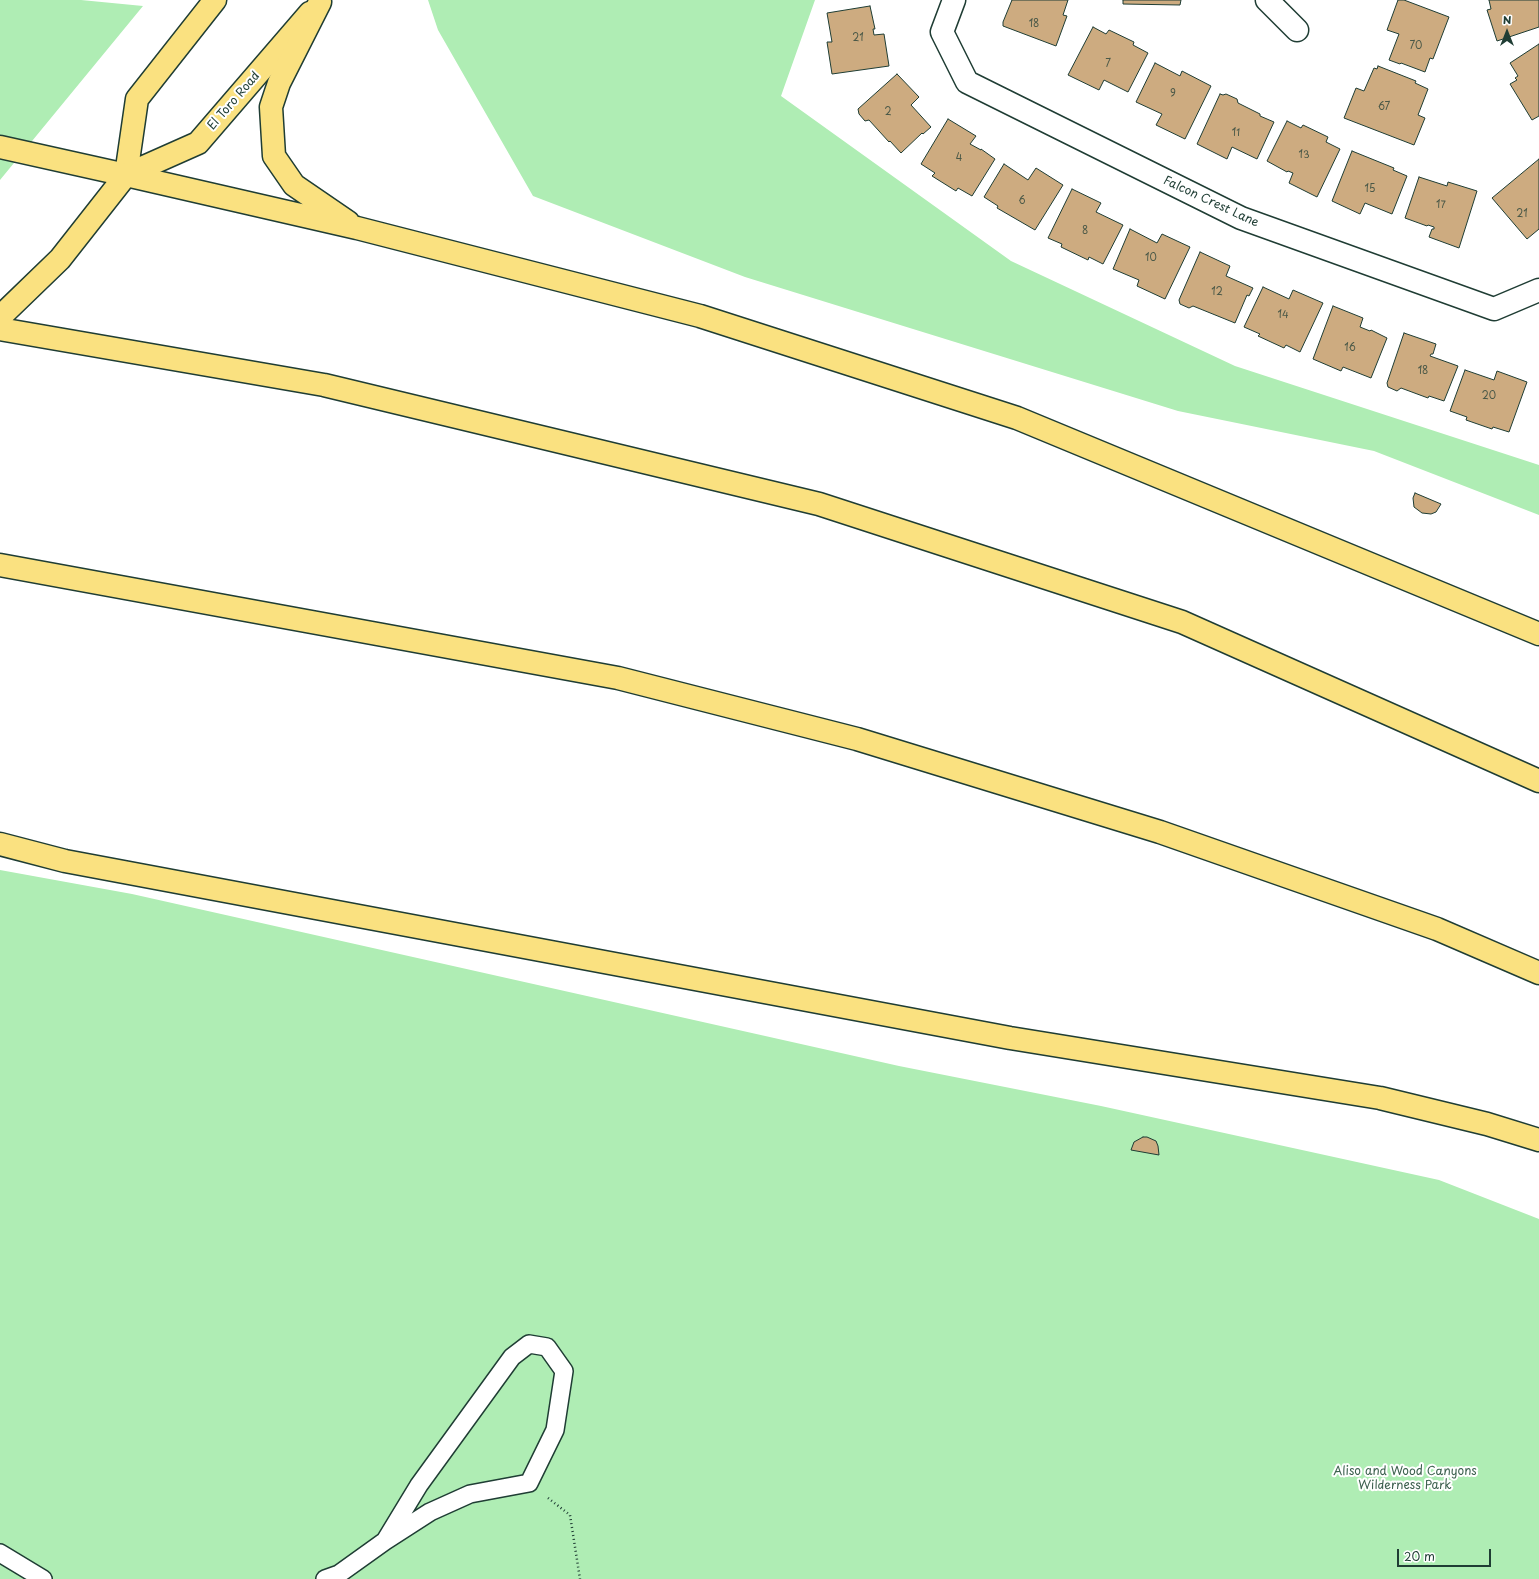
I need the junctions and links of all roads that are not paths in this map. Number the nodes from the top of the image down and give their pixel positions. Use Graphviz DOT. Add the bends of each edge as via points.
graph roads {
  1 [pos="215,0"];
  2 [pos="954,0"];
  3 [pos="1267,0"];
  4 [pos="320,1"];
  5 [pos="1296,30"];
  6 [pos="0,147"];
  7 [pos="126,175"];
  8 [pos="357,228"];
  9 [pos="1539,290"];
  10 [pos="0,317"];
  11 [pos="0,329"];
  12 [pos="0,565"];
  13 [pos="1539,634"];
  14 [pos="1539,781"];
  15 [pos="0,844"];
  16 [pos="1539,973"];
  17 [pos="1539,1140"];
  18 [pos="385,1541"];
  19 [pos="0,1552"];
  20 [pos="43,1579"];
  21 [pos="325,1579"];
  1 -- 7 [label="main road" via="137,100"];
  2 -- 9 [label="street, Falcon Crest Lane" via="942,32 967,82 1241,218 1494,309"];
  3 -- 5 [label="street"];
  4 -- 7 [label="main road, El Toro Road" via="198,143"];
  4 -- 8 [label="main road" via="279,83 271,107 274,156 294,185"];
  6 -- 7 [label="main road"];
  7 -- 8 [label="main road"];
  7 -- 10 [label="main road, El Toro Road" via="60,258"];
  8 -- 13 [label="main road" via="700,316 1017,418"];
  11 -- 14 [label="main road" via="324,385 819,504 1182,622"];
  12 -- 16 [label="main road" via="618,678 857,739 1160,832 1437,929"];
  15 -- 17 [label="main road" via="80,864 988,1034 1380,1098 1488,1124"];
  18 -- 18 [label="lane" via="430,1512 470,1494 529,1483 555,1430 564,1371 547,1347 529,1344 512,1357 419,1485"];
  18 -- 21 [label="lane" via="339,1574"];
  19 -- 20 [label="lane"];
}
